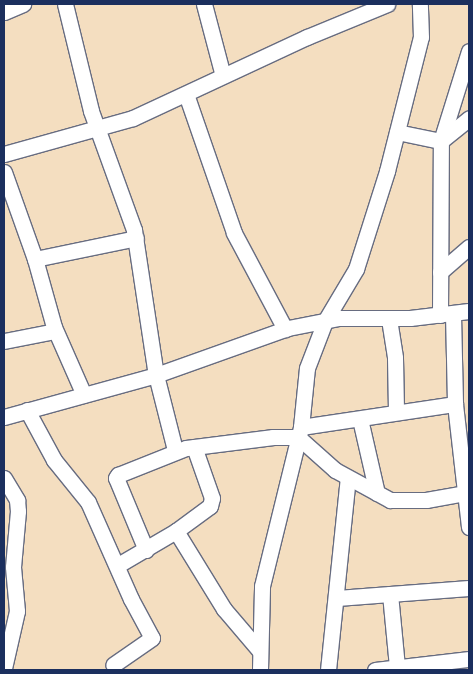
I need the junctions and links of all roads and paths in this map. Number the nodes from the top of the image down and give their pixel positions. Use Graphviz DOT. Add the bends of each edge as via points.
graph roads {
  1 [pos="23,4"];
  2 [pos="65,4"];
  3 [pos="204,4"];
  4 [pos="387,4"];
  5 [pos="424,4"];
  6 [pos="4,12"];
  7 [pos="469,51"];
  8 [pos="223,76"];
  9 [pos="186,94"];
  10 [pos="469,118"];
  11 [pos="96,130"];
  12 [pos="397,132"];
  13 [pos="441,141"];
  14 [pos="4,154"];
  15 [pos="4,172"];
  16 [pos="136,238"];
  17 [pos="469,247"];
  18 [pos="35,259"];
  19 [pos="440,272"];
  20 [pos="469,311"];
  21 [pos="447,314"];
  22 [pos="389,319"];
  23 [pos="325,321"];
  24 [pos="285,329"];
  25 [pos="55,331"];
  26 [pos="4,341"];
  27 [pos="156,375"];
  28 [pos="84,394"];
  29 [pos="455,404"];
  30 [pos="26,410"];
  31 [pos="396,412"];
  32 [pos="4,417"];
  33 [pos="360,419"];
  34 [pos="299,432"];
  35 [pos="194,447"];
  36 [pos="175,450"];
  37 [pos="4,478"];
  38 [pos="348,478"];
  39 [pos="377,493"];
  40 [pos="464,493"];
  41 [pos="469,527"];
  42 [pos="176,531"];
  43 [pos="146,550"];
  44 [pos="118,565"];
  45 [pos="469,588"];
  46 [pos="390,594"];
  47 [pos="337,598"];
  48 [pos="259,650"];
  49 [pos="469,659"];
  50 [pos="113,665"];
  51 [pos="397,667"];
  52 [pos="4,668"];
  53 [pos="260,670"];
  54 [pos="328,670"];
  55 [pos="375,670"];
  1 -- 6 [label="street"];
  2 -- 11 [label="street"];
  3 -- 8 [label="street"];
  4 -- 8 [label="street"];
  5 -- 12 [label="street" via="421,36"];
  7 -- 13 [label="street"];
  8 -- 9 [label="street"];
  9 -- 11 [label="street" via="133,118"];
  9 -- 24 [label="street" via="234,233"];
  10 -- 13 [label="street"];
  11 -- 14 [label="street"];
  11 -- 16 [label="street"];
  12 -- 13 [label="street"];
  12 -- 23 [label="street" via="356,268"];
  13 -- 19 [label="street"];
  15 -- 18 [label="street"];
  16 -- 18 [label="street"];
  16 -- 27 [label="street"];
  17 -- 19 [label="street"];
  18 -- 25 [label="street"];
  19 -- 21 [label="street"];
  20 -- 21 [label="street"];
  21 -- 22 [label="street"];
  21 -- 29 [label="street"];
  22 -- 23 [label="street"];
  22 -- 31 [label="street" via="395,358"];
  23 -- 24 [label="street"];
  23 -- 34 [label="street" via="307,368"];
  24 -- 27 [label="street"];
  25 -- 26 [label="street"];
  25 -- 28 [label="street"];
  27 -- 28 [label="street"];
  27 -- 36 [label="street"];
  28 -- 30 [label="street"];
  29 -- 31 [label="street"];
  29 -- 40 [label="street"];
  30 -- 32 [label="street"];
  30 -- 44 [label="street" via="54,460 88,502 99,532"];
  31 -- 33 [label="street"];
  33 -- 34 [label="street"];
  33 -- 39 [label="street"];
  34 -- 35 [label="street"];
  34 -- 38 [label="street"];
  34 -- 48 [label="street" via="262,586"];
  35 -- 36 [label="street"];
  35 -- 42 [label="street" via="211,503"];
  36 -- 43 [label="street" via="118,474 116,478"];
  37 -- 52 [label="street" via="17,500 18,512 13,567 17,611"];
  38 -- 39 [label="street"];
  38 -- 47 [label="street"];
  39 -- 40 [label="street" via="390,500 426,500"];
  40 -- 41 [label="street"];
  42 -- 43 [label="street"];
  42 -- 48 [label="street" via="224,610"];
  43 -- 44 [label="street"];
  44 -- 50 [label="street" via="130,599 152,638"];
  45 -- 46 [label="street"];
  46 -- 47 [label="street"];
  46 -- 51 [label="street"];
  47 -- 54 [label="street"];
  48 -- 53 [label="street"];
  49 -- 51 [label="street"];
  51 -- 55 [label="street"];
}
